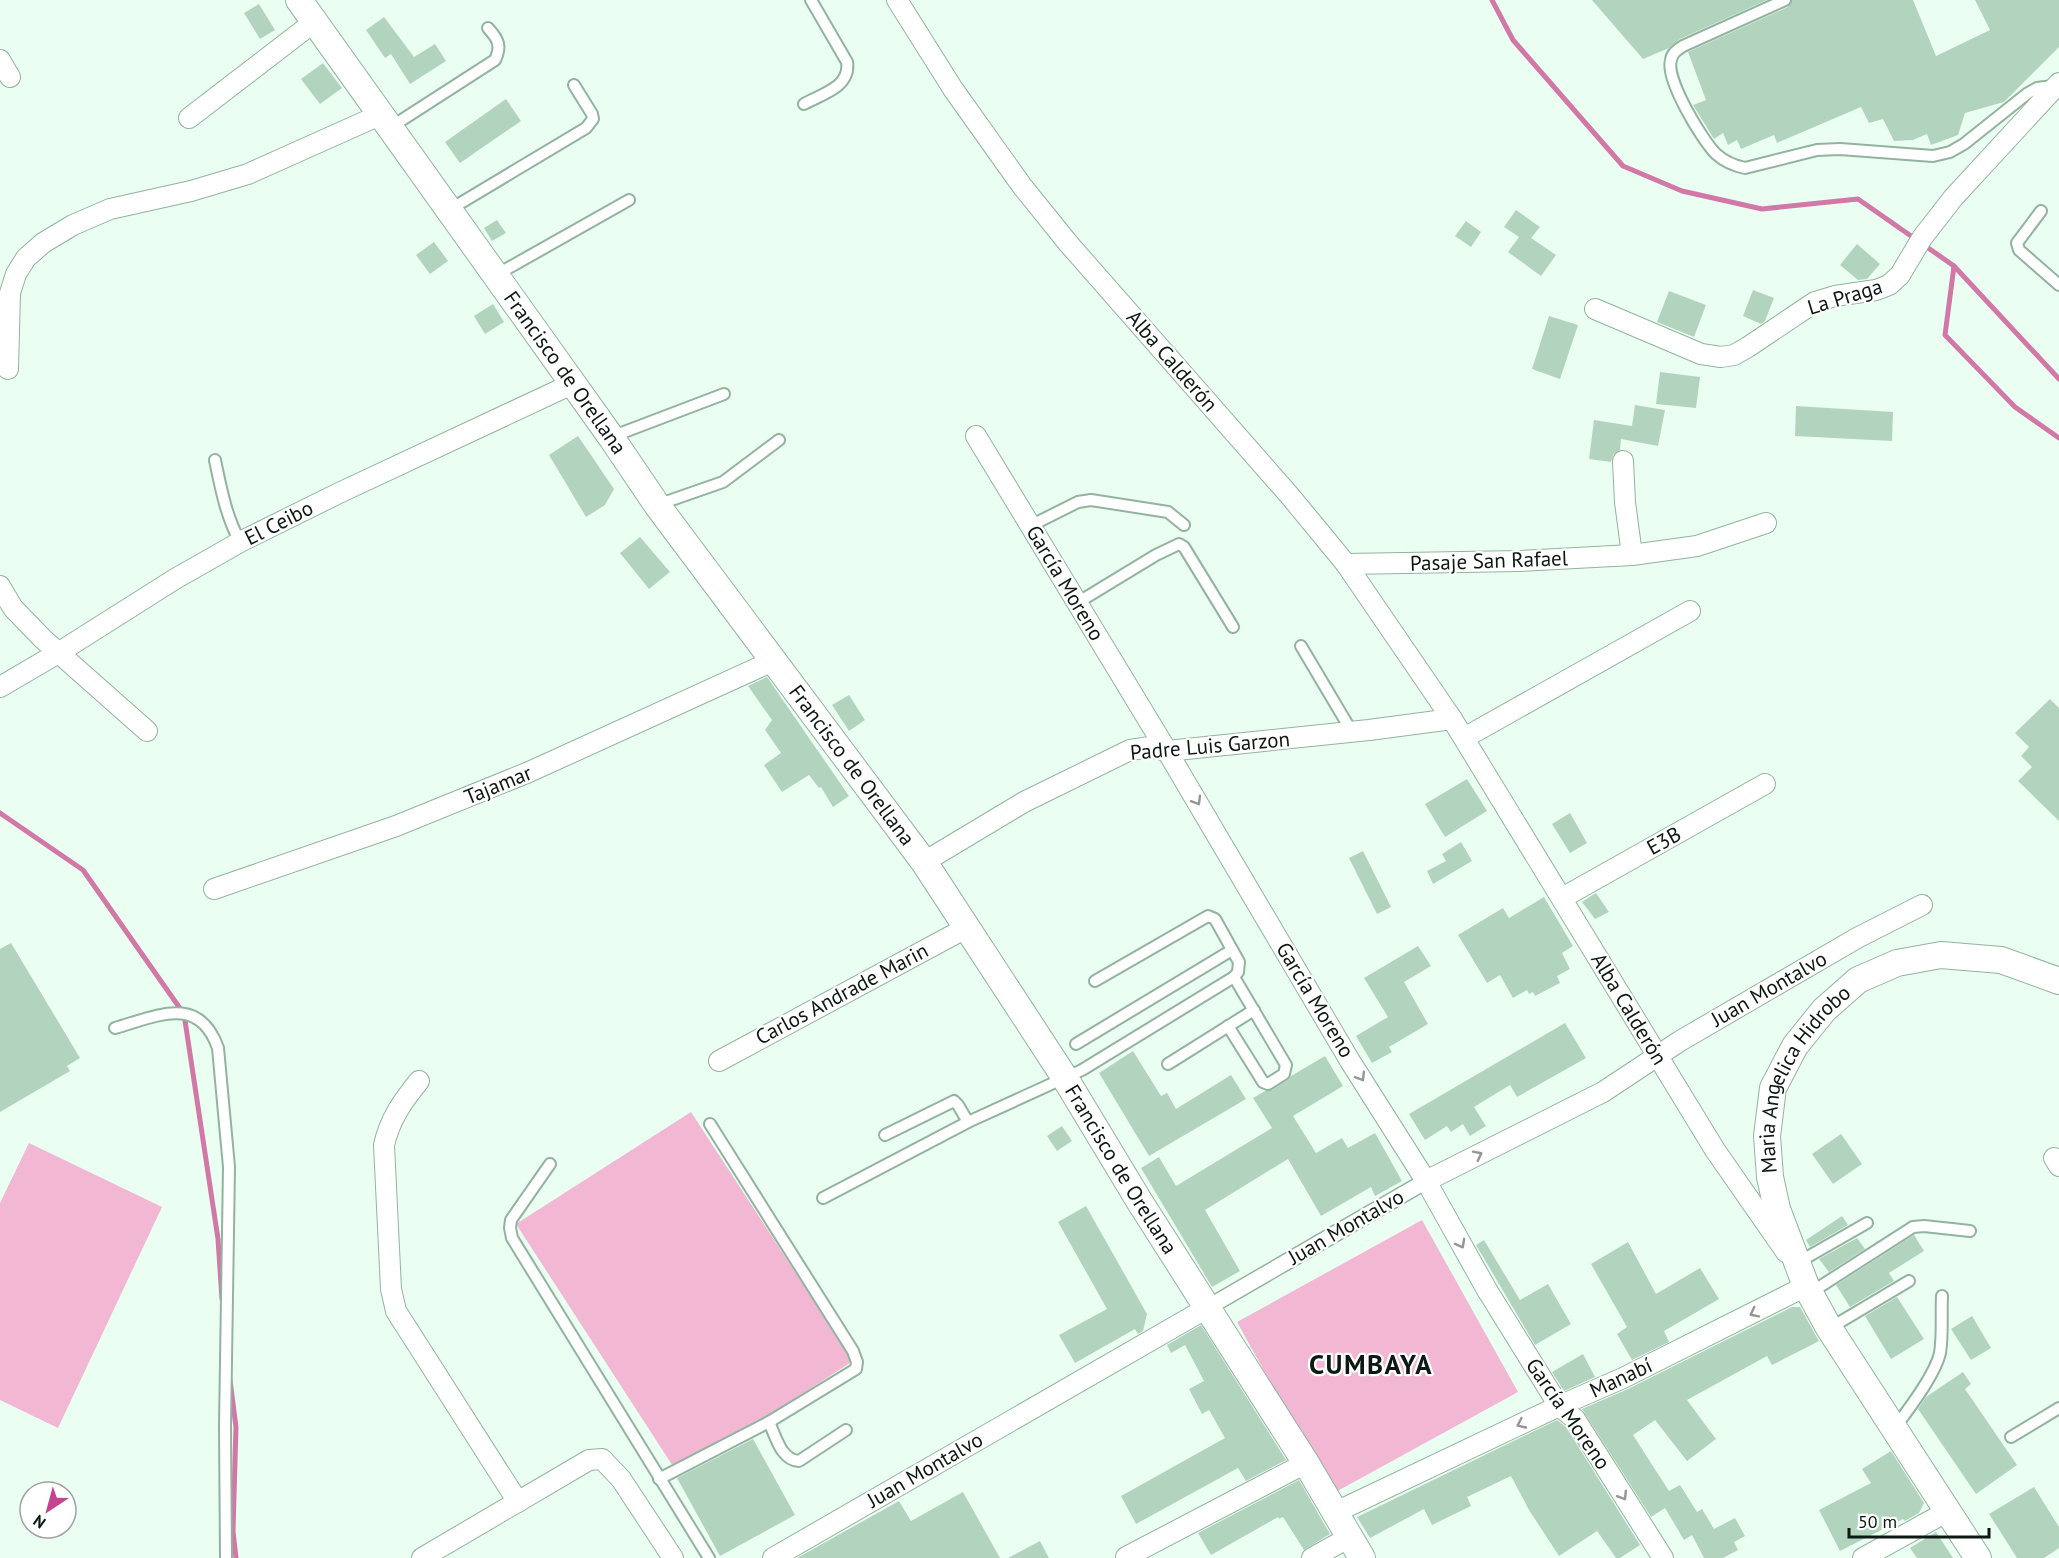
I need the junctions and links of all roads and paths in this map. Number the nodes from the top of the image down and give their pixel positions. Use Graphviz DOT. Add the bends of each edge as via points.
graph roads {
  1 [pos="300,0"];
  2 [pos="811,0"];
  3 [pos="897,0"];
  4 [pos="1785,0"];
  5 [pos="315,22"];
  6 [pos="488,28"];
  7 [pos="574,85"];
  8 [pos="2058,85"];
  9 [pos="804,104"];
  10 [pos="189,118"];
  11 [pos="387,121"];
  12 [pos="629,200"];
  13 [pos="449,211"];
  14 [pos="2041,211"];
  15 [pos="494,276"];
  16 [pos="2059,285"];
  17 [pos="1595,309"];
  18 [pos="8,369"];
  19 [pos="572,384"];
  20 [pos="724,394"];
  21 [pos="976,436"];
  22 [pos="611,437"];
  23 [pos="779,440"];
  24 [pos="215,460"];
  25 [pos="1623,461"];
  26 [pos="657,505"];
  27 [pos="1766,523"];
  28 [pos="1184,525"];
  29 [pos="1030,526"];
  30 [pos="240,542"];
  31 [pos="1632,555"];
  32 [pos="1346,564"];
  33 [pos="0,586"];
  34 [pos="1077,603"];
  35 [pos="1690,611"];
  36 [pos="1233,627"];
  37 [pos="1301,646"];
  38 [pos="58,653"];
  39 [pos="773,661"];
  40 [pos="0,687"];
  41 [pos="1452,719"];
  42 [pos="147,731"];
  43 [pos="1352,732"];
  44 [pos="1464,738"];
  45 [pos="1167,751"];
  46 [pos="1765,784"];
  47 [pos="924,862"];
  48 [pos="214,889"];
  49 [pos="1562,898"];
  50 [pos="1922,905"];
  51 [pos="966,927"];
  52 [pos="1233,950"];
  53 [pos="1234,977"];
  54 [pos="1095,981"];
  55 [pos="2059,981"];
  56 [pos="1254,1010"];
  57 [pos="1228,1026"];
  58 [pos="115,1028"];
  59 [pos="1076,1044"];
  60 [pos="1656,1056"];
  61 [pos="719,1061"];
  62 [pos="1168,1064"];
  63 [pos="1065,1078"];
  64 [pos="418,1080"];
  65 [pos="968,1122"];
  66 [pos="710,1124"];
  67 [pos="885,1135"];
  68 [pos="550,1164"];
  69 [pos="1426,1181"];
  70 [pos="823,1198"];
  71 [pos="1867,1223"];
  72 [pos="1970,1231"];
  73 [pos="1804,1280"];
  74 [pos="1909,1281"];
  75 [pos="1942,1296"];
  76 [pos="1207,1308"];
  77 [pos="1829,1328"];
  78 [pos="1559,1406"];
  79 [pos="2059,1408"];
  80 [pos="769,1422"];
  81 [pos="1894,1429"];
  82 [pos="846,1430"];
  83 [pos="2012,1437"];
  84 [pos="1306,1463"];
  85 [pos="658,1479"];
  86 [pos="518,1502"];
  87 [pos="1948,1511"];
  88 [pos="1336,1512"];
  89 [pos="1356,1548"];
  90 [pos="1126,1557"];
  91 [pos="226,1558"];
  92 [pos="422,1558"];
  93 [pos="672,1558"];
  94 [pos="708,1558"];
  95 [pos="773,1558"];
  96 [pos="1312,1558"];
  97 [pos="1663,1558"];
  98 [pos="1863,1558"];
  99 [pos="1978,1558"];
  1 -- 5 [label="street, Francisco de Orellana"];
  2 -- 9 [label="lane" via="849,70 842,83"];
  3 -- 32 [label="street, Alba Calderón" via="953,89 1022,186"];
  4 -- 8 [label="lane" via="1683,46 1671,59 1676,88 1692,119 1717,154 1738,167 1817,150 1933,156 1950,152 2028,93"];
  5 -- 10 [label="street"];
  5 -- 11 [label="street, Francisco de Orellana"];
  6 -- 11 [label="lane" via="498,42 495,60"];
  7 -- 13 [label="lane" via="592,114 586,128"];
  8 -- 17 [label="street, La Praga" via="1953,198 1889,285 1815,302 1748,347 1721,357 1701,354"];
  11 -- 13 [label="street, Francisco de Orellana"];
  11 -- 18 [label="street" via="248,174 110,209 43,243 26,258 10,293"];
  12 -- 15 [label="lane"];
  13 -- 15 [label="street, Francisco de Orellana"];
  14 -- 16 [label="lane" via="2017,243 2019,250"];
  15 -- 19 [label="street, Francisco de Orellana"];
  19 -- 22 [label="street, Francisco de Orellana"];
  19 -- 30 [label="street, El Ceibo"];
  20 -- 22 [label="lane"];
  21 -- 29 [label="street, García Moreno"];
  22 -- 26 [label="street, Francisco de Orellana"];
  23 -- 26 [label="lane" via="723,482"];
  24 -- 30 [label="lane" via="223,503"];
  25 -- 31 [label="street"];
  26 -- 39 [label="street, Francisco de Orellana"];
  27 -- 31 [label="street, Pasaje San Rafael" via="1697,546"];
  28 -- 29 [label="lane" via="1168,512 1090,500"];
  29 -- 34 [label="street, García Moreno"];
  30 -- 38 [label="street, El Ceibo"];
  31 -- 32 [label="street, Pasaje San Rafael"];
  32 -- 41 [label="street, Alba Calderón"];
  33 -- 38 [label="street" via="13,608"];
  34 -- 36 [label="lane" via="1179,544"];
  34 -- 45 [label="street, García Moreno"];
  35 -- 44 [label="street"];
  37 -- 43 [label="lane"];
  38 -- 40 [label="street, El Ceibo"];
  38 -- 42 [label="street"];
  39 -- 47 [label="street, Francisco de Orellana"];
  39 -- 48 [label="street, Tajamar" via="529,772 396,826"];
  41 -- 43 [label="street, Padre Luis Garzon"];
  41 -- 44 [label="street, Alba Calderón"];
  43 -- 45 [label="street, Padre Luis Garzon"];
  44 -- 49 [label="street, Alba Calderón"];
  45 -- 47 [label="street, Padre Luis Garzon" via="1150,747 1130,750 1024,802"];
  45 -- 69 [label="street, García Moreno, one-way" via="1350,1061"];
  46 -- 49 [label="street, E3B"];
  47 -- 51 [label="street, Francisco de Orellana"];
  49 -- 60 [label="street, Alba Calderón"];
  50 -- 60 [label="street, Juan Montalvo" via="1857,938"];
  51 -- 61 [label="street, Carlos Andrade Marin"];
  51 -- 63 [label="street, Francisco de Orellana"];
  52 -- 53 [label="lane" via="1240,967"];
  52 -- 54 [label="lane" via="1215,919 1208,916"];
  52 -- 59 [label="lane"];
  53 -- 56 [label="lane"];
  53 -- 63 [label="lane"];
  55 -- 73 [label="street, Maria Angelica Hidrobo" via="2001,960 1941,955 1897,963 1858,980 1824,1010 1795,1046 1773,1089 1767,1136 1777,1209"];
  56 -- 57 [label="lane"];
  56 -- 57 [label="lane" via="1286,1065 1284,1074 1278,1078 1263,1082"];
  57 -- 62 [label="lane"];
  58 -- 91 [label="lane" via="166,1013 190,1014 208,1026 218,1048 230,1167"];
  69 -- 60 [label="street, Juan Montalvo, one-way" via="1603,1092"];
  60 -- 73 [label="street, Alba Calderón"];
  63 -- 65 [label="lane"];
  63 -- 76 [label="street, Francisco de Orellana"];
  64 -- 86 [label="street" via="388,1127 384,1146 391,1289 396,1311"];
  65 -- 67 [label="lane" via="954,1101"];
  65 -- 70 [label="lane"];
  66 -- 80 [label="lane" via="857,1362 856,1369"];
  68 -- 85 [label="lane" via="511,1220 512,1238"];
  69 -- 76 [label="street, Juan Montalvo"];
  69 -- 78 [label="street, García Moreno, one-way"];
  71 -- 73 [label="lane"];
  72 -- 73 [label="lane" via="1913,1227"];
  73 -- 77 [label="street, Maria Angelica Hidrobo"];
  73 -- 78 [label="street, Manabí, one-way" via="1623,1378"];
  74 -- 77 [label="lane"];
  75 -- 81 [label="lane" via="1940,1352 1912,1405"];
  76 -- 84 [label="street, Francisco de Orellana"];
  76 -- 95 [label="street, Juan Montalvo"];
  77 -- 81 [label="street, Maria Angelica Hidrobo"];
  78 -- 88 [label="street, Manabí, one-way"];
  78 -- 97 [label="street, García Moreno, one-way" via="1575,1419"];
  79 -- 83 [label="lane"];
  80 -- 82 [label="lane" via="791,1461 799,1461"];
  80 -- 85 [label="lane"];
  81 -- 87 [label="street, Maria Angelica Hidrobo"];
  84 -- 88 [label="street, Francisco de Orellana"];
  84 -- 90 [label="street"];
  85 -- 94 [label="lane"];
  86 -- 92 [label="street"];
  86 -- 93 [label="street" via="589,1460 602,1459 621,1479"];
  87 -- 98 [label="street"];
  87 -- 99 [label="street, Maria Angelica Hidrobo"];
  88 -- 89 [label="street, Francisco de Orellana"];
  89 -- 96 [label="street"];
}
